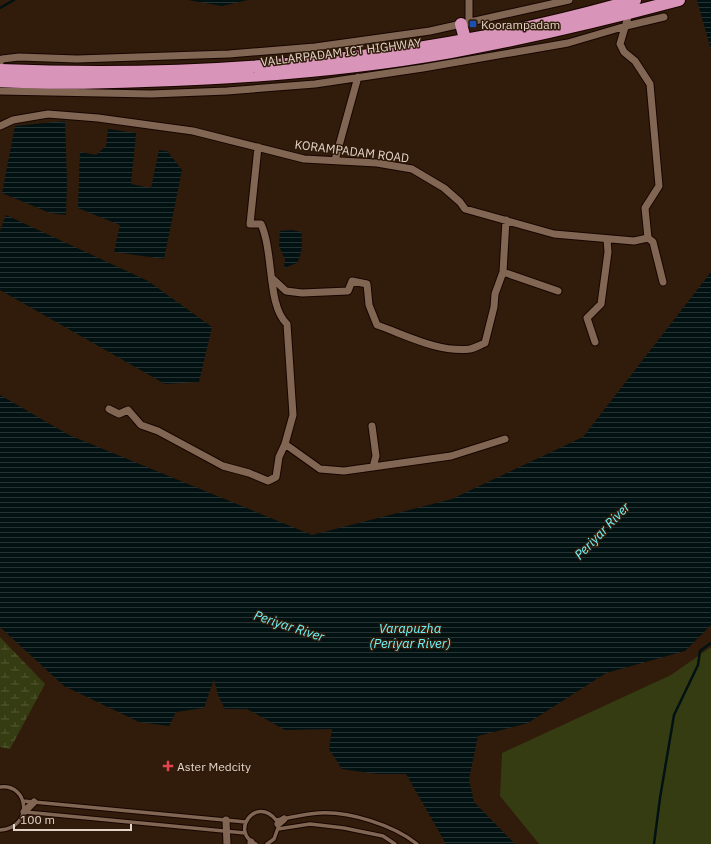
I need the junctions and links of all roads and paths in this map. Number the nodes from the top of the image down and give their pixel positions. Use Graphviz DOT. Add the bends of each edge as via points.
graph roads {
  1 [pos="469,0"];
  2 [pos="569,0"];
  3 [pos="635,0"];
  4 [pos="679,0"];
  5 [pos="628,17"];
  6 [pos="664,18"];
  7 [pos="465,23"];
  8 [pos="626,26"];
  9 [pos="465,39"];
  10 [pos="450,58"];
  11 [pos="0,62"];
  12 [pos="0,70"];
  13 [pos="198,75"];
  14 [pos="358,77"];
  15 [pos="0,82"];
  16 [pos="0,91"];
  17 [pos="0,126"];
  18 [pos="258,147"];
  19 [pos="335,160"];
  20 [pos="506,220"];
  21 [pos="648,238"];
  22 [pos="607,239"];
  23 [pos="503,272"];
  24 [pos="272,278"];
  25 [pos="663,282"];
  26 [pos="558,291"];
  27 [pos="595,342"];
  28 [pos="109,409"];
  29 [pos="372,426"];
  30 [pos="505,439"];
  31 [pos="285,444"];
  32 [pos="373,467"];
  33 [pos="0,787"];
  34 [pos="23,801"];
  35 [pos="34,802"];
  36 [pos="24,812"];
  37 [pos="284,818"];
  38 [pos="226,820"];
  39 [pos="246,822"];
  40 [pos="277,824"];
  41 [pos="0,830"];
  42 [pos="227,831"];
  43 [pos="245,832"];
  44 [pos="410,839"];
  45 [pos="253,843"];
  46 [pos="227,844"];
  47 [pos="269,844"];
  48 [pos="395,844"];
  49 [pos="409,844"];
  50 [pos="417,844"];
  1 -- 7 [label="street"];
  2 -- 7 [label="street"];
  3 -- 9 [label="highway, VALLARPADAM ICT HIGHWAY" via="551,22"];
  4 -- 10 [label="highway, VALLARPADAM ICT HIGHWAY"];
  5 -- 8 [label="street"];
  6 -- 8 [label="street"];
  7 -- 9 [label="highway"];
  7 -- 11 [label="street" via="390,38 315,47 229,54 77,59 19,57 2,59"];
  8 -- 10 [label="street" via="568,43"];
  8 -- 21 [label="street" via="620,44 650,84 659,186 645,208"];
  9 -- 13 [label="highway, VALLARPADAM ICT HIGHWAY" via="325,60"];
  10 -- 13 [label="highway, VALLARPADAM ICT HIGHWAY" via="324,70"];
  10 -- 14 [label="street"];
  12 -- 13 [label="highway, VALLARPADAM ICT HIGHWAY"];
  13 -- 15 [label="highway, VALLARPADAM ICT HIGHWAY" via="97,83"];
  14 -- 16 [label="street" via="315,84 204,92 143,94"];
  14 -- 19 [label="street"];
  17 -- 18 [label="street, KORAMPADAM ROAD" via="14,120 48,114 98,118 193,131"];
  18 -- 19 [label="street, KORAMPADAM ROAD" via="304,158"];
  18 -- 24 [label="street" via="250,224 262,224 267,237"];
  19 -- 20 [label="street, KORAMPADAM ROAD" via="412,169 444,188 465,209"];
  20 -- 22 [label="street, KORAMPADAM ROAD" via="554,234"];
  20 -- 23 [label="street"];
  21 -- 22 [label="street, KORAMPADAM ROAD" via="634,241"];
  21 -- 25 [label="street" via="653,242"];
  22 -- 27 [label="street" via="608,252 601,304 587,318"];
  23 -- 24 [label="street" via="495,294 485,343 471,349 452,348 415,340 377,325 369,305 368,284 352,281 348,291 322,290 302,293 286,291"];
  23 -- 26 [label="street"];
  24 -- 31 [label="street" via="276,304 281,318 287,324 293,415"];
  28 -- 31 [label="street" via="120,414 128,410 141,425 158,431 223,466 268,481 276,477 279,457"];
  29 -- 32 [label="street" via="376,442"];
  30 -- 32 [label="street" via="451,456"];
  31 -- 32 [label="street" via="320,469 344,471"];
  33 -- 34 [label="lane" via="12,788"];
  34 -- 35 [label="lane"];
  34 -- 36 [label="lane"];
  35 -- 36 [label="street"];
  35 -- 38 [label="lane"];
  36 -- 41 [label="lane" via="16,825"];
  36 -- 42 [label="lane"];
  37 -- 40 [label="street"];
  37 -- 44 [label="lane" via="319,813 346,815 373,821"];
  38 -- 39 [label="lane"];
  38 -- 42 [label="street"];
  39 -- 40 [label="lane" via="254,813 266,812"];
  39 -- 43 [label="lane"];
  40 -- 47 [label="lane" via="274,839"];
  40 -- 48 [label="lane" via="344,828 383,836"];
  42 -- 43 [label="lane"];
  42 -- 46 [label="street"];
  43 -- 45 [label="lane"];
  44 -- 49 [label="lane"];
  44 -- 50 [label="lane"];
}
